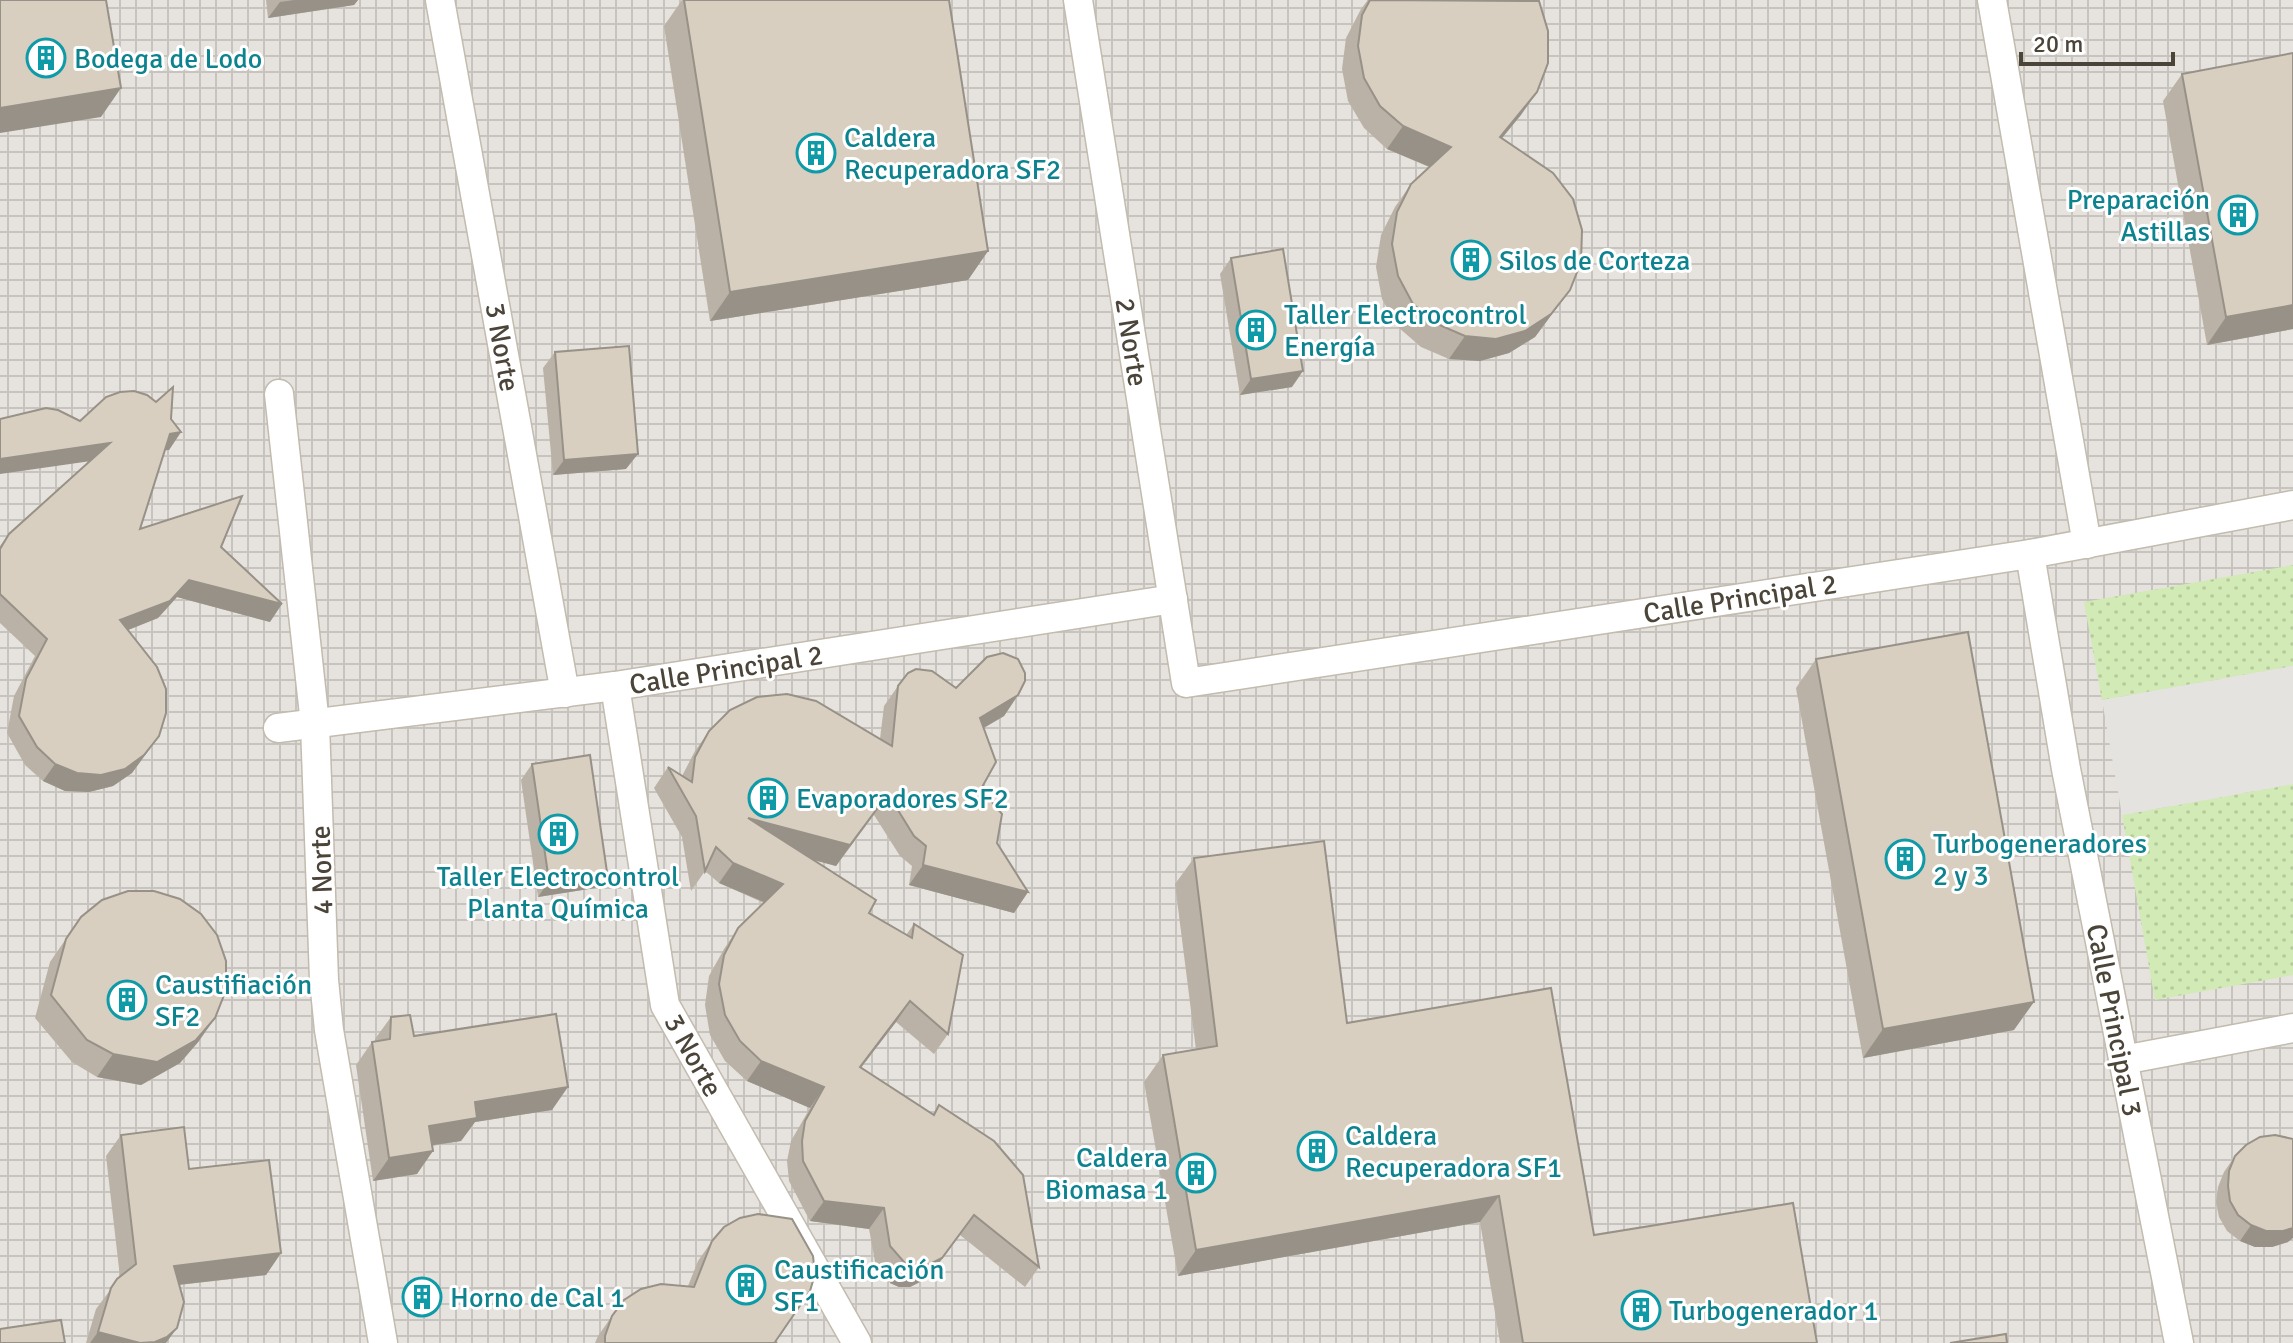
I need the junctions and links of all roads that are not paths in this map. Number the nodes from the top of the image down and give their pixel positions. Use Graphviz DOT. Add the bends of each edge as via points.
graph roads {
  1 [pos="440,0"];
  2 [pos="1078,0"];
  3 [pos="1992,0"];
  4 [pos="279,394"];
  5 [pos="2293,505"];
  6 [pos="2087,544"];
  7 [pos="2030,554"];
  8 [pos="1173,599"];
  9 [pos="1186,683"];
  10 [pos="615,686"];
  11 [pos="565,693"];
  12 [pos="315,724"];
  13 [pos="278,728"];
  14 [pos="2293,1028"];
  15 [pos="2123,1060"];
  16 [pos="383,1343"];
  17 [pos="857,1343"];
  18 [pos="2179,1343"];
  1 -- 11 [label="lane, 3 Norte"];
  2 -- 8 [label="lane, 2 Norte"];
  3 -- 6 [label="lane"];
  4 -- 12 [label="lane, 4 Norte"];
  5 -- 6 [label="lane, Calle Principal 2"];
  6 -- 7 [label="lane, Calle Principal 2"];
  7 -- 9 [label="lane, Calle Principal 2"];
  7 -- 15 [label="lane, Calle Principal 3"];
  8 -- 9 [label="lane, 2 Norte"];
  8 -- 10 [label="lane, Calle Principal 2"];
  10 -- 11 [label="lane, Calle Principal 2"];
  10 -- 17 [label="lane, 3 Norte" via="665,1005"];
  11 -- 12 [label="lane, Calle Principal 2"];
  12 -- 13 [label="lane, Calle Principal 2"];
  12 -- 16 [label="lane, 4 Norte" via="329,1030"];
  14 -- 15 [label="lane"];
  15 -- 18 [label="lane, Calle Principal 3"];
}
